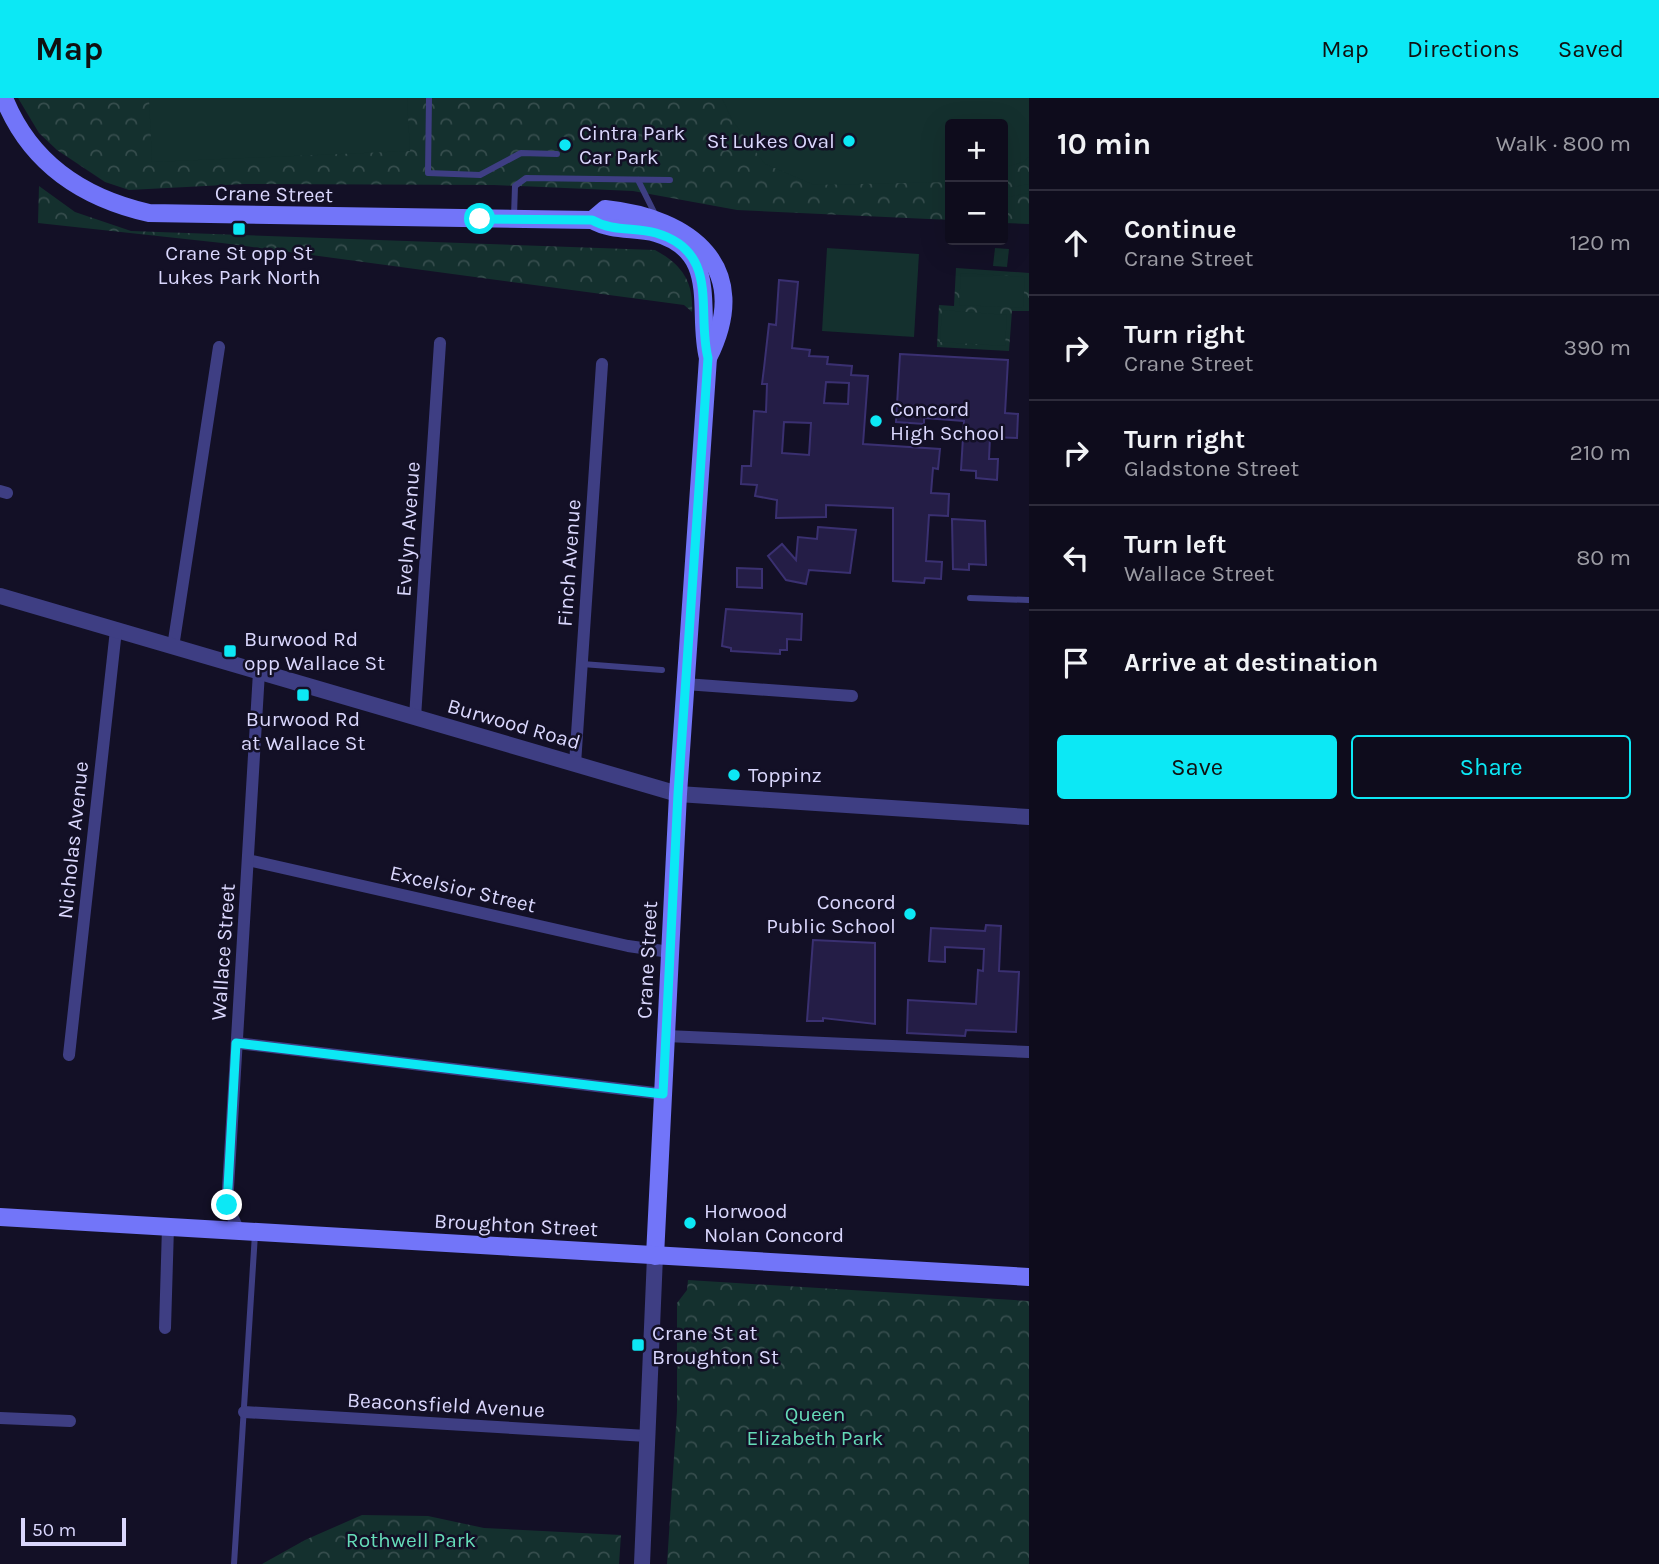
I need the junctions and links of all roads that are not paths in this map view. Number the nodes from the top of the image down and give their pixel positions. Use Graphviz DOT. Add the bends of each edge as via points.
graph roads {
  1 [pos="4,98"];
  2 [pos="429,98"];
  3 [pos="557,154"];
  4 [pos="638,180"];
  5 [pos="670,180"];
  6 [pos="513,218"];
  7 [pos="657,219"];
  8 [pos="592,220"];
  9 [pos="440,343"];
  10 [pos="219,347"];
  11 [pos="708,358"];
  12 [pos="602,364"];
  13 [pos="0,596"];
  14 [pos="970,598"];
  15 [pos="1029,600"];
  16 [pos="116,630"];
  17 [pos="173,647"];
  18 [pos="582,664"];
  19 [pos="662,670"];
  20 [pos="259,672"];
  21 [pos="685,684"];
  22 [pos="852,696"];
  23 [pos="415,717"];
  24 [pos="575,764"];
  25 [pos="678,794"];
  26 [pos="1029,817"];
  27 [pos="248,860"];
  28 [pos="670,952"];
  29 [pos="666,1036"];
  30 [pos="236,1043"];
  31 [pos="1029,1052"];
  32 [pos="69,1055"];
  33 [pos="663,1094"];
  34 [pos="0,1217"];
  35 [pos="169,1227"];
  36 [pos="247,1231"];
  37 [pos="655,1256"];
  38 [pos="1029,1277"];
  39 [pos="165,1328"];
  40 [pos="244,1412"];
  41 [pos="0,1418"];
  42 [pos="70,1421"];
  43 [pos="647,1436"];
  44 [pos="234,1564"];
  45 [pos="642,1564"];
  1 -- 6 [label="main road, Crane Street" via="20,130 54,170 102,200 149,214"];
  2 -- 3 [label="lane" via="428,173 480,174 521,153"];
  4 -- 5 [label="lane"];
  4 -- 6 [label="lane" via="526,178 515,186"];
  4 -- 7 [label="lane"];
  6 -- 8 [label="main road, Crane Street"];
  7 -- 8 [label="main road, Crane Street" via="605,209"];
  7 -- 11 [label="main road, Crane Street" via="685,232 709,255 717,271 722,287 719,337"];
  8 -- 11 [label="main road, Crane Street" via="605,228 657,233 688,253 704,285 702,335"];
  9 -- 23 [label="street, Evelyn Avenue"];
  10 -- 17 [label="street"];
  11 -- 21 [label="main road, Crane Street"];
  12 -- 18 [label="street, Finch Avenue"];
  13 -- 16 [label="street, Burwood Road"];
  14 -- 15 [label="lane"];
  16 -- 17 [label="street, Burwood Road"];
  16 -- 32 [label="street, Nicholas Avenue"];
  17 -- 20 [label="street, Burwood Road"];
  18 -- 19 [label="lane"];
  18 -- 24 [label="street, Finch Avenue"];
  20 -- 23 [label="street, Burwood Road"];
  20 -- 27 [label="street, Wallace Street"];
  21 -- 22 [label="street"];
  21 -- 25 [label="main road, Crane Street"];
  23 -- 24 [label="street, Burwood Road"];
  24 -- 25 [label="street, Burwood Road"];
  25 -- 26 [label="street, Burwood Road"];
  25 -- 28 [label="main road, Crane Street"];
  27 -- 28 [label="street, Excelsior Street"];
  27 -- 30 [label="street, Wallace Street"];
  28 -- 29 [label="main road, Crane Street"];
  29 -- 31 [label="street"];
  29 -- 33 [label="main road, Crane Street"];
  30 -- 33 [label="street"];
  30 -- 36 [label="street, Wallace Street" via="227,1205"];
  33 -- 37 [label="main road, Crane Street"];
  34 -- 35 [label="main road, Broughton Street"];
  35 -- 36 [label="main road, Broughton Street"];
  35 -- 39 [label="street"];
  36 -- 37 [label="main road, Broughton Street"];
  36 -- 40 [label="lane"];
  37 -- 38 [label="main road, Broughton Street"];
  37 -- 43 [label="street, Crane Street"];
  40 -- 43 [label="street, Beaconsfield Avenue"];
  40 -- 44 [label="lane"];
  41 -- 42 [label="street"];
  43 -- 45 [label="street, Crane Street"];
}
